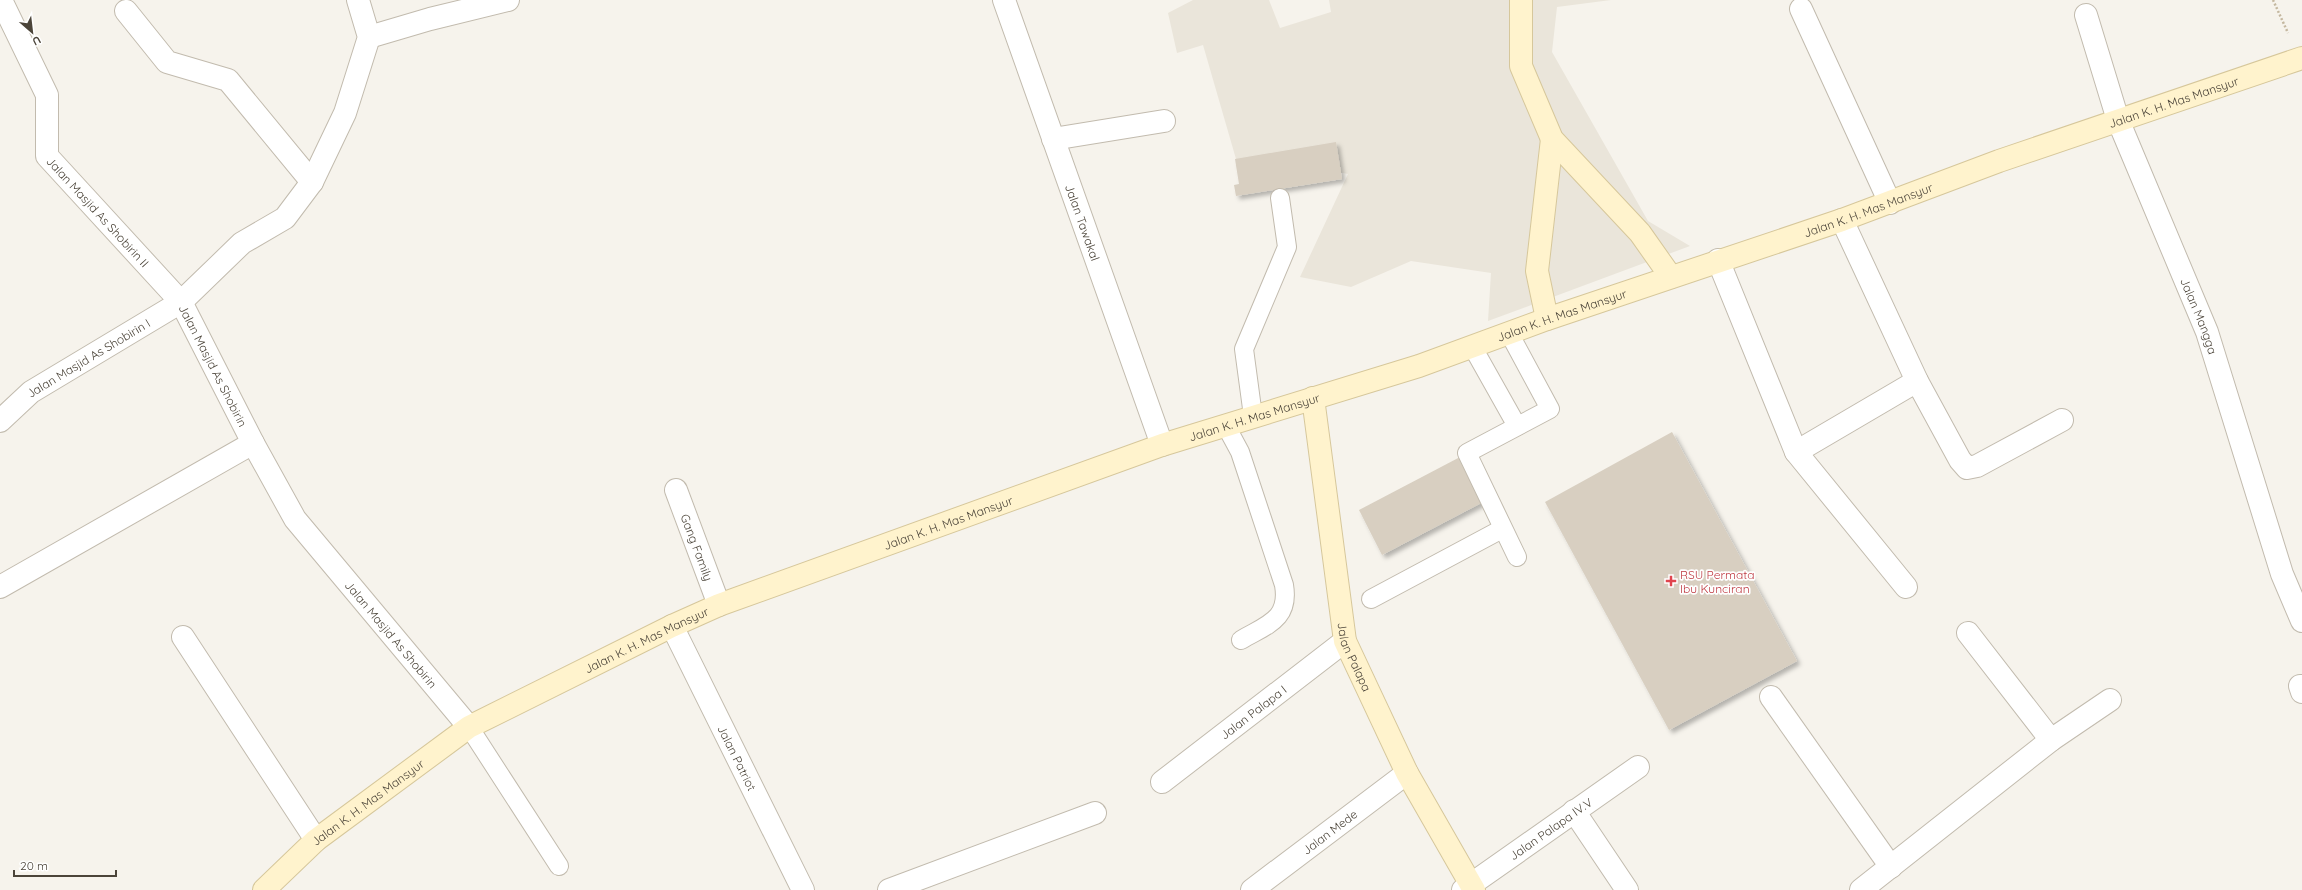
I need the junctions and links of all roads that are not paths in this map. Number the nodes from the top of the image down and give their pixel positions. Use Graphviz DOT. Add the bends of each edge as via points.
graph roads {
  1 [pos="1,0"];
  2 [pos="358,0"];
  3 [pos="508,0"];
  4 [pos="1004,0"];
  5 [pos="1521,0"];
  6 [pos="1801,9"];
  7 [pos="126,11"];
  8 [pos="2086,15"];
  9 [pos="369,37"];
  10 [pos="2301,59"];
  11 [pos="2118,120"];
  12 [pos="1164,121"];
  13 [pos="1053,139"];
  14 [pos="1552,139"];
  15 [pos="312,182"];
  16 [pos="1280,198"];
  17 [pos="1890,203"];
  18 [pos="1842,220"];
  19 [pos="1718,260"];
  20 [pos="1671,278"];
  21 [pos="181,302"];
  22 [pos="1547,319"];
  23 [pos="1509,333"];
  24 [pos="1472,346"];
  25 [pos="1917,381"];
  26 [pos="1313,398"];
  27 [pos="1253,416"];
  28 [pos="2062,420"];
  29 [pos="0,421"];
  30 [pos="1226,426"];
  31 [pos="1517,426"];
  32 [pos="253,443"];
  33 [pos="1162,445"];
  34 [pos="1796,452"];
  35 [pos="676,490"];
  36 [pos="1502,529"];
  37 [pos="1517,557"];
  38 [pos="0,587"];
  39 [pos="1906,587"];
  40 [pos="1371,600"];
  41 [pos="719,605"];
  42 [pos="2302,621"];
  43 [pos="672,626"];
  44 [pos="1968,633"];
  45 [pos="184,637"];
  46 [pos="1241,640"];
  47 [pos="1345,641"];
  48 [pos="2302,686"];
  49 [pos="2302,692"];
  50 [pos="1771,697"];
  51 [pos="2110,700"];
  52 [pos="469,727"];
  53 [pos="2051,740"];
  54 [pos="1638,767"];
  55 [pos="1407,773"];
  56 [pos="1162,782"];
  57 [pos="1574,811"];
  58 [pos="1095,813"];
  59 [pos="316,840"];
  60 [pos="559,866"];
  61 [pos="1891,867"];
  62 [pos="1470,888"];
  63 [pos="264,890"];
  64 [pos="804,890"];
  65 [pos="889,890"];
  66 [pos="1252,890"];
  67 [pos="1627,890"];
  68 [pos="1861,890"];
  1 -- 21 [label="street, Jalan Masjid As Shobirin II" via="47,95 47,156"];
  2 -- 9 [label="street"];
  3 -- 9 [label="street"];
  4 -- 13 [label="street, Jalan Tawakal"];
  5 -- 14 [label="main road" via="1522,66"];
  6 -- 17 [label="street"];
  7 -- 15 [label="street" via="167,62 228,80"];
  8 -- 11 [label="street, Jalan Mangga"];
  9 -- 15 [label="street, Jalan Masjid As Shobirin" via="345,113"];
  10 -- 11 [label="main road, Jalan K. H. Mas Mansyur"];
  11 -- 17 [label="main road, Jalan K. H. Mas Mansyur" via="1998,161"];
  11 -- 42 [label="street, Jalan Mangga" via="2207,332 2282,574"];
  12 -- 13 [label="street"];
  13 -- 33 [label="street, Jalan Tawakal"];
  14 -- 20 [label="main road" via="1640,233"];
  14 -- 22 [label="main road" via="1537,271"];
  15 -- 21 [label="street, Jalan Masjid As Shobirin" via="285,218 242,243"];
  16 -- 27 [label="lane" via="1287,247 1244,348"];
  17 -- 18 [label="main road, Jalan K. H. Mas Mansyur"];
  18 -- 19 [label="main road, Jalan K. H. Mas Mansyur"];
  18 -- 25 [label="street"];
  19 -- 20 [label="main road, Jalan K. H. Mas Mansyur"];
  19 -- 34 [label="street"];
  20 -- 22 [label="main road, Jalan K. H. Mas Mansyur"];
  21 -- 29 [label="street, Jalan Masjid As Shobirin I" via="31,392"];
  21 -- 32 [label="street, Jalan Masjid As Shobirin"];
  22 -- 23 [label="main road, Jalan K. H. Mas Mansyur"];
  23 -- 24 [label="main road, Jalan K. H. Mas Mansyur"];
  23 -- 31 [label="lane" via="1550,409"];
  24 -- 26 [label="main road, Jalan K. H. Mas Mansyur" via="1419,366"];
  24 -- 31 [label="lane"];
  25 -- 28 [label="street" via="1960,460 1967,468 1977,466"];
  25 -- 34 [label="street"];
  26 -- 27 [label="main road, Jalan K. H. Mas Mansyur"];
  26 -- 47 [label="main road, Jalan Palapa"];
  27 -- 30 [label="main road, Jalan K. H. Mas Mansyur"];
  30 -- 33 [label="main road, Jalan K. H. Mas Mansyur"];
  30 -- 46 [label="lane" via="1240,452 1286,598 1283,609 1272,622"];
  31 -- 36 [label="lane" via="1468,453"];
  32 -- 38 [label="street"];
  32 -- 52 [label="street, Jalan Masjid As Shobirin" via="295,519"];
  33 -- 41 [label="main road, Jalan K. H. Mas Mansyur"];
  34 -- 39 [label="street"];
  35 -- 41 [label="street, Gang Family"];
  36 -- 37 [label="lane"];
  36 -- 40 [label="lane"];
  41 -- 43 [label="main road, Jalan K. H. Mas Mansyur"];
  43 -- 52 [label="main road, Jalan K. H. Mas Mansyur"];
  43 -- 64 [label="street, Jalan Patriot"];
  44 -- 53 [label="street"];
  45 -- 59 [label="street"];
  47 -- 55 [label="main road, Jalan Palapa"];
  47 -- 56 [label="street, Jalan Palapa I"];
  48 -- 49 [label="street"];
  50 -- 61 [label="street"];
  51 -- 53 [label="street"];
  52 -- 59 [label="main road, Jalan K. H. Mas Mansyur"];
  52 -- 60 [label="lane"];
  53 -- 61 [label="street"];
  54 -- 57 [label="street, Jalan Palapa IV.V"];
  55 -- 62 [label="main road, Jalan Palapa"];
  55 -- 66 [label="street, Jalan Mede"];
  57 -- 62 [label="street, Jalan Palapa IV.V"];
  57 -- 67 [label="street"];
  58 -- 65 [label="street"];
  59 -- 63 [label="main road, Jalan K. H. Mas Mansyur"];
  61 -- 68 [label="street"];
}
